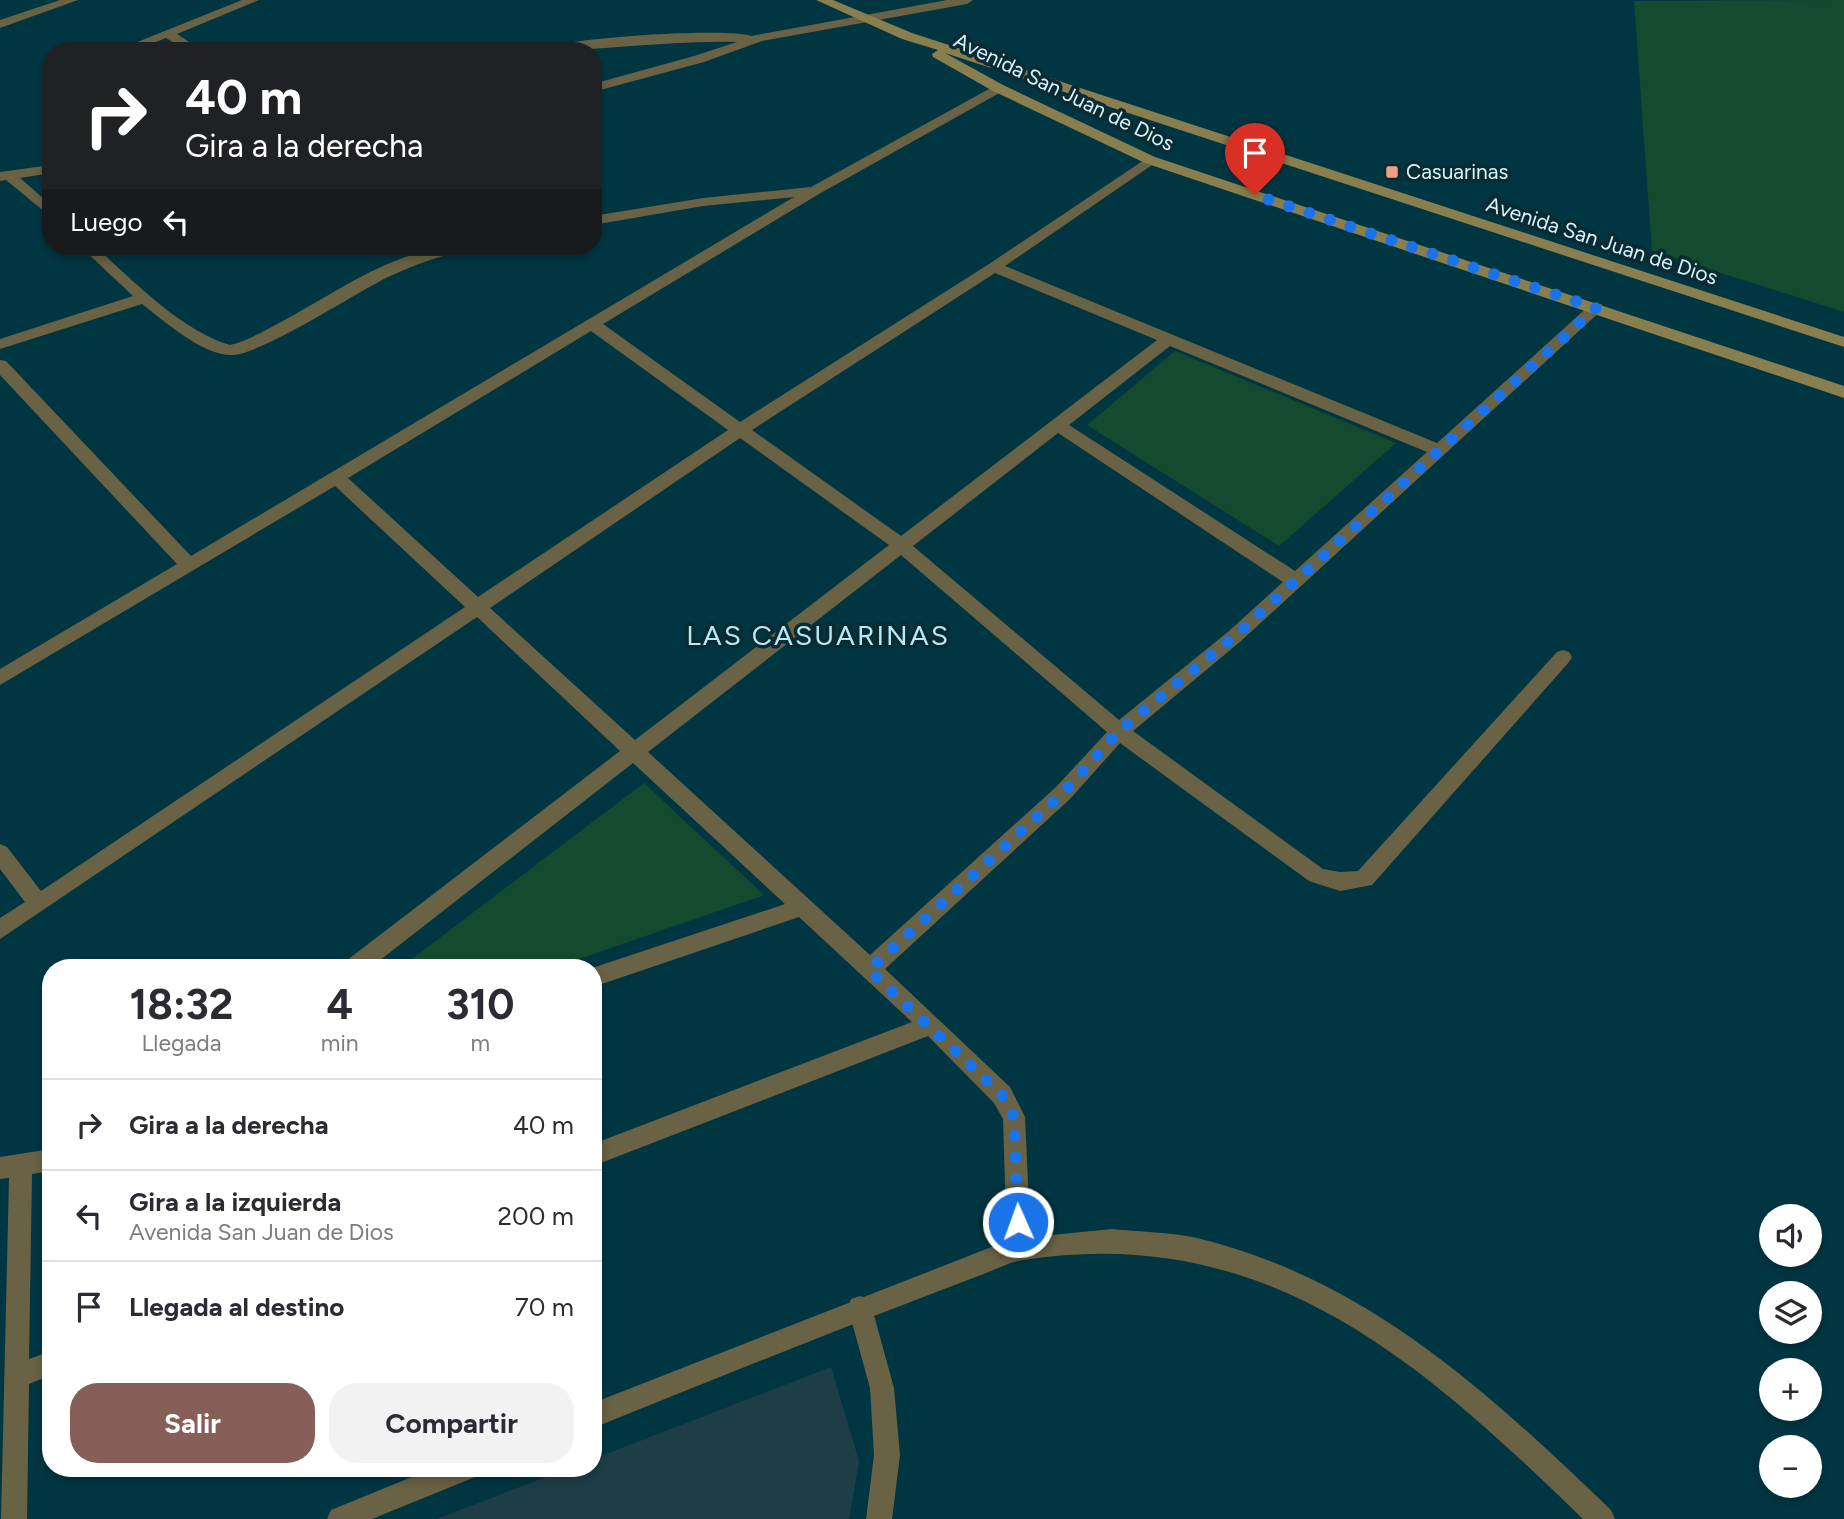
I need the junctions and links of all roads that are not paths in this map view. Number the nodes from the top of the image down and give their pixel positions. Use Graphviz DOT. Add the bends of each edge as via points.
graph roads {
  1 [pos="72,0"];
  2 [pos="253,0"];
  3 [pos="822,0"];
  4 [pos="967,0"];
  5 [pos="863,19"];
  6 [pos="0,24"];
  7 [pos="166,33"];
  8 [pos="907,36"];
  9 [pos="759,38"];
  10 [pos="144,42"];
  11 [pos="182,42"];
  12 [pos="595,42"];
  13 [pos="602,86"];
  14 [pos="998,88"];
  15 [pos="1150,160"];
  16 [pos="42,170"];
  17 [pos="3,176"];
  18 [pos="814,191"];
  19 [pos="42,206"];
  20 [pos="602,219"];
  21 [pos="98,256"];
  22 [pos="423,256"];
  23 [pos="994,267"];
  24 [pos="144,298"];
  25 [pos="1596,308"];
  26 [pos="592,324"];
  27 [pos="1170,338"];
  28 [pos="1844,342"];
  29 [pos="0,344"];
  30 [pos="0,365"];
  31 [pos="1844,391"];
  32 [pos="1057,425"];
  33 [pos="740,430"];
  34 [pos="1440,450"];
  35 [pos="336,477"];
  36 [pos="902,546"];
  37 [pos="189,565"];
  38 [pos="1296,581"];
  39 [pos="478,608"];
  40 [pos="1563,657"];
  41 [pos="0,678"];
  42 [pos="1119,731"];
  43 [pos="634,752"];
  44 [pos="0,853"];
  45 [pos="39,904"];
  46 [pos="802,907"];
  47 [pos="0,930"];
  48 [pos="365,959"];
  49 [pos="869,970"];
  50 [pos="602,974"];
  51 [pos="931,1026"];
  52 [pos="602,1152"];
  53 [pos="42,1162"];
  54 [pos="10,1167"];
  55 [pos="1019,1249"];
  56 [pos="860,1308"];
  57 [pos="42,1366"];
  58 [pos="19,1375"];
  59 [pos="602,1412"];
  60 [pos="444,1477"];
  61 [pos="14,1519"];
  62 [pos="340,1519"];
  63 [pos="879,1519"];
  64 [pos="1602,1519"];
  1 -- 6 [label="street"];
  2 -- 7 [label="street"];
  3 -- 5 [label="main road, Avenida San Juan de Dios"];
  4 -- 5 [label="street"];
  5 -- 8 [label="main road, Avenida San Juan de Dios"];
  5 -- 9 [label="street"];
  7 -- 10 [label="street"];
  7 -- 11 [label="street"];
  8 -- 14 [label="main road, Avenida San Juan de Dios"];
  8 -- 28 [label="main road, Avenida San Juan de Dios"];
  9 -- 12 [label="street" via="690,36"];
  9 -- 13 [label="street"];
  14 -- 15 [label="main road, Avenida San Juan de Dios"];
  14 -- 18 [label="street"];
  15 -- 23 [label="street"];
  15 -- 25 [label="main road, Avenida San Juan de Dios"];
  16 -- 17 [label="street"];
  17 -- 19 [label="street"];
  18 -- 20 [label="street" via="703,202"];
  18 -- 26 [label="street"];
  21 -- 24 [label="street"];
  22 -- 24 [label="street" via="260,341 232,350 210,343"];
  23 -- 27 [label="street"];
  23 -- 33 [label="street"];
  24 -- 29 [label="street"];
  25 -- 31 [label="main road, Avenida San Juan de Dios"];
  25 -- 34 [label="street"];
  26 -- 33 [label="street"];
  26 -- 35 [label="street"];
  27 -- 32 [label="street"];
  27 -- 34 [label="street"];
  30 -- 37 [label="street"];
  32 -- 36 [label="street"];
  32 -- 38 [label="street"];
  33 -- 36 [label="street"];
  33 -- 39 [label="street"];
  34 -- 38 [label="street"];
  35 -- 37 [label="street"];
  35 -- 39 [label="street"];
  36 -- 42 [label="street"];
  36 -- 43 [label="street"];
  37 -- 41 [label="street"];
  38 -- 42 [label="street"];
  39 -- 43 [label="street"];
  39 -- 45 [label="street"];
  40 -- 42 [label="street" via="1365,879 1346,883 1316,875"];
  42 -- 49 [label="street" via="1063,793"];
  43 -- 46 [label="street"];
  43 -- 48 [label="street"];
  44 -- 45 [label="street"];
  45 -- 47 [label="street"];
  46 -- 49 [label="street"];
  46 -- 50 [label="street"];
  49 -- 51 [label="street"];
  51 -- 52 [label="street"];
  51 -- 55 [label="street" via="1002,1095 1014,1117"];
  53 -- 54 [label="street"];
  54 -- 58 [label="street"];
  55 -- 56 [label="street"];
  55 -- 64 [label="street" via="1115,1239 1188,1247 1267,1270 1348,1308 1423,1358 1510,1429"];
  56 -- 59 [label="street"];
  56 -- 63 [label="street" via="882,1388 887,1455"];
  57 -- 58 [label="street"];
  58 -- 61 [label="street"];
  60 -- 62 [label="street"];
}
